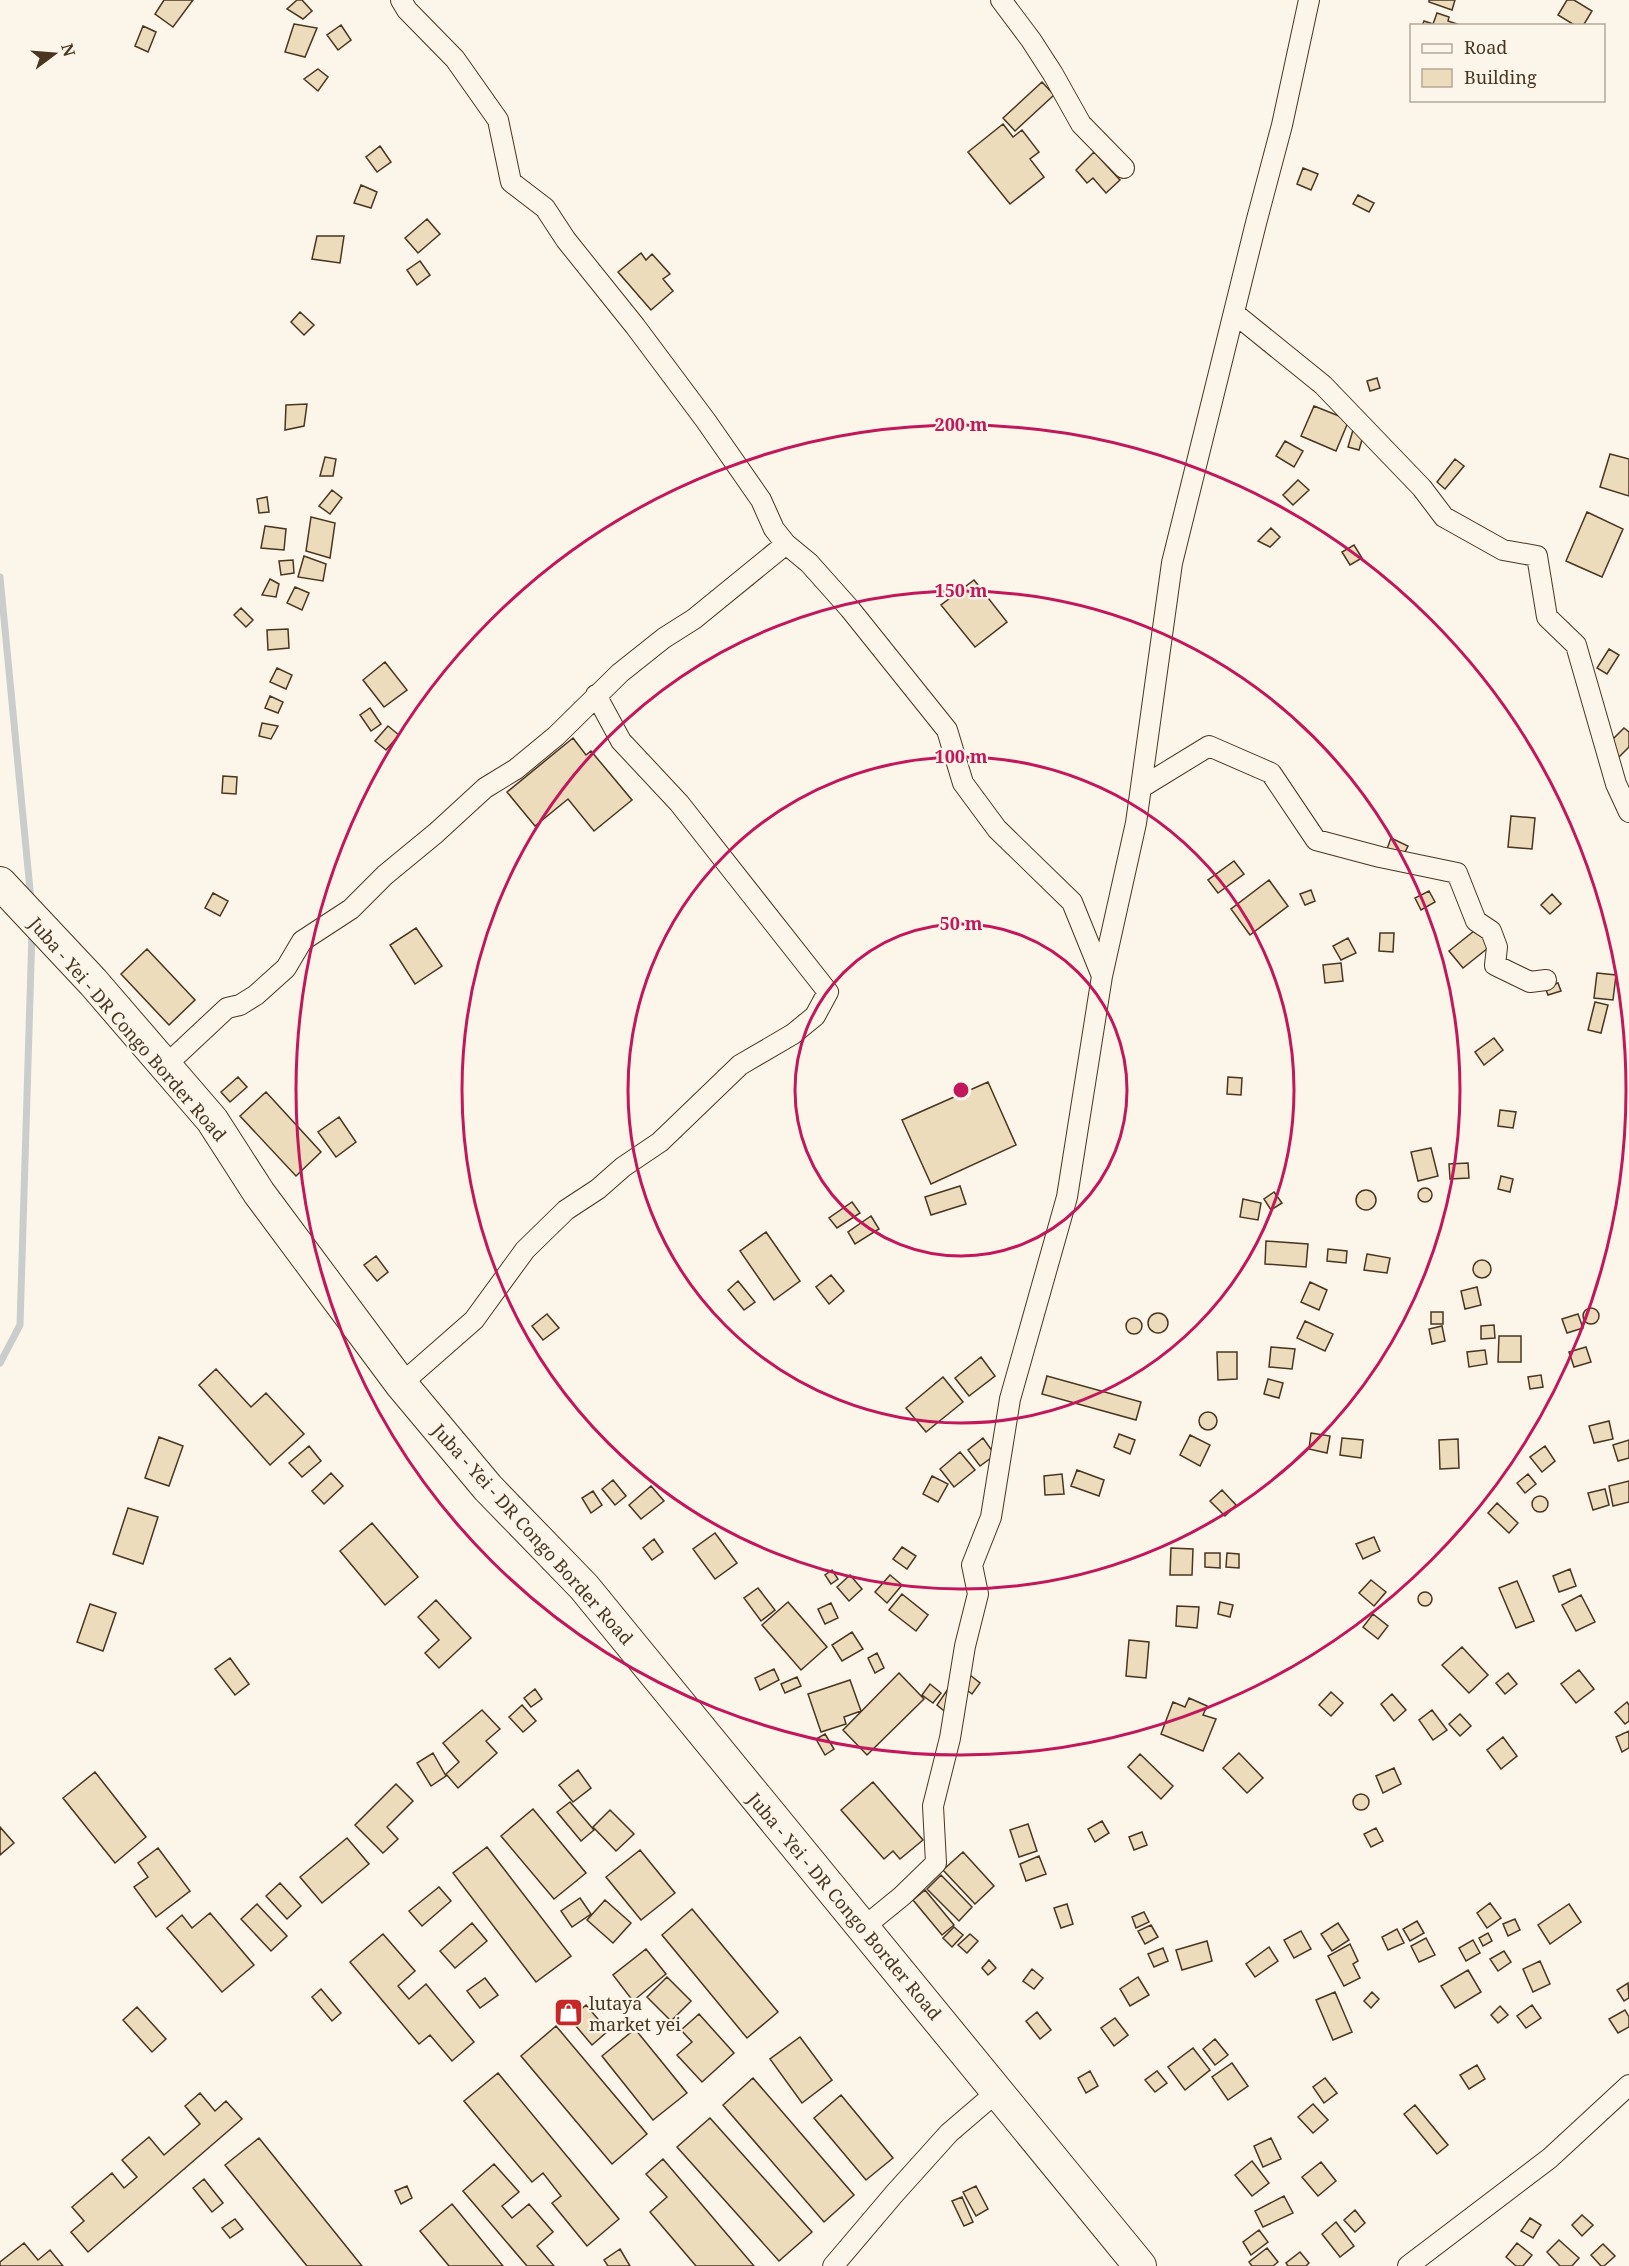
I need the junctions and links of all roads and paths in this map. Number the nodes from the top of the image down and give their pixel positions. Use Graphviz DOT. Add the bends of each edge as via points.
graph roads {
  1 [pos="401,0"];
  2 [pos="1001,0"];
  3 [pos="1309,0"];
  4 [pos="1124,168"];
  5 [pos="1234,313"];
  6 [pos="786,544"];
  7 [pos="596,695"];
  8 [pos="1142,787"];
  9 [pos="1629,812"];
  10 [pos="0,883"];
  11 [pos="1102,976"];
  12 [pos="1546,980"];
  13 [pos="165,1066"];
  14 [pos="401,1384"];
  15 [pos="864,1927"];
  16 [pos="1629,2085"];
  17 [pos="998,2091"];
  18 [pos="833,2266"];
  19 [pos="1140,2266"];
  20 [pos="1408,2266"];
  1 -- 6 [label="street" via="455,59 498,120 511,182 545,208 636,326 755,491"];
  2 -- 4 [label="street" via="1048,66 1081,124"];
  3 -- 5 [label="street"];
  5 -- 8 [label="street" via="1172,563"];
  5 -- 9 [label="street" via="1323,385 1422,488 1444,517 1503,550 1537,556 1548,617 1576,645 1616,783"];
  6 -- 7 [label="street"];
  6 -- 11 [label="street" via="809,563 850,609 947,730 963,783 997,829 1072,902"];
  7 -- 13 [label="street" via="556,736 485,788 351,909 302,941 286,968 256,995 227,1008"];
  7 -- 14 [label="street" via="621,741 679,803 828,992 815,1016 793,1034 740,1065 660,1142 566,1210 525,1250 474,1320"];
  8 -- 11 [label="street"];
  8 -- 12 [label="street" via="1209,746 1271,773 1316,840 1457,873 1476,921 1491,931 1497,947 1495,965 1530,982"];
  10 -- 13 [label="main road, Juba - Yei - DR Congo Border Road"];
  11 -- 15 [label="street" via="1067,1197 1010,1399 991,1517 972,1565 978,1594 933,1806 936,1863"];
  13 -- 14 [label="main road, Juba - Yei - DR Congo Border Road" via="212,1120 259,1193"];
  14 -- 15 [label="main road, Juba - Yei - DR Congo Border Road" via="488,1488 584,1587"];
  15 -- 17 [label="main road, Juba - Yei - DR Congo Border Road"];
  16 -- 20 [label="street" via="1550,2158"];
  17 -- 18 [label="street" via="949,2133"];
  17 -- 19 [label="main road, Juba - Yei - DR Congo Border Road"];
}
